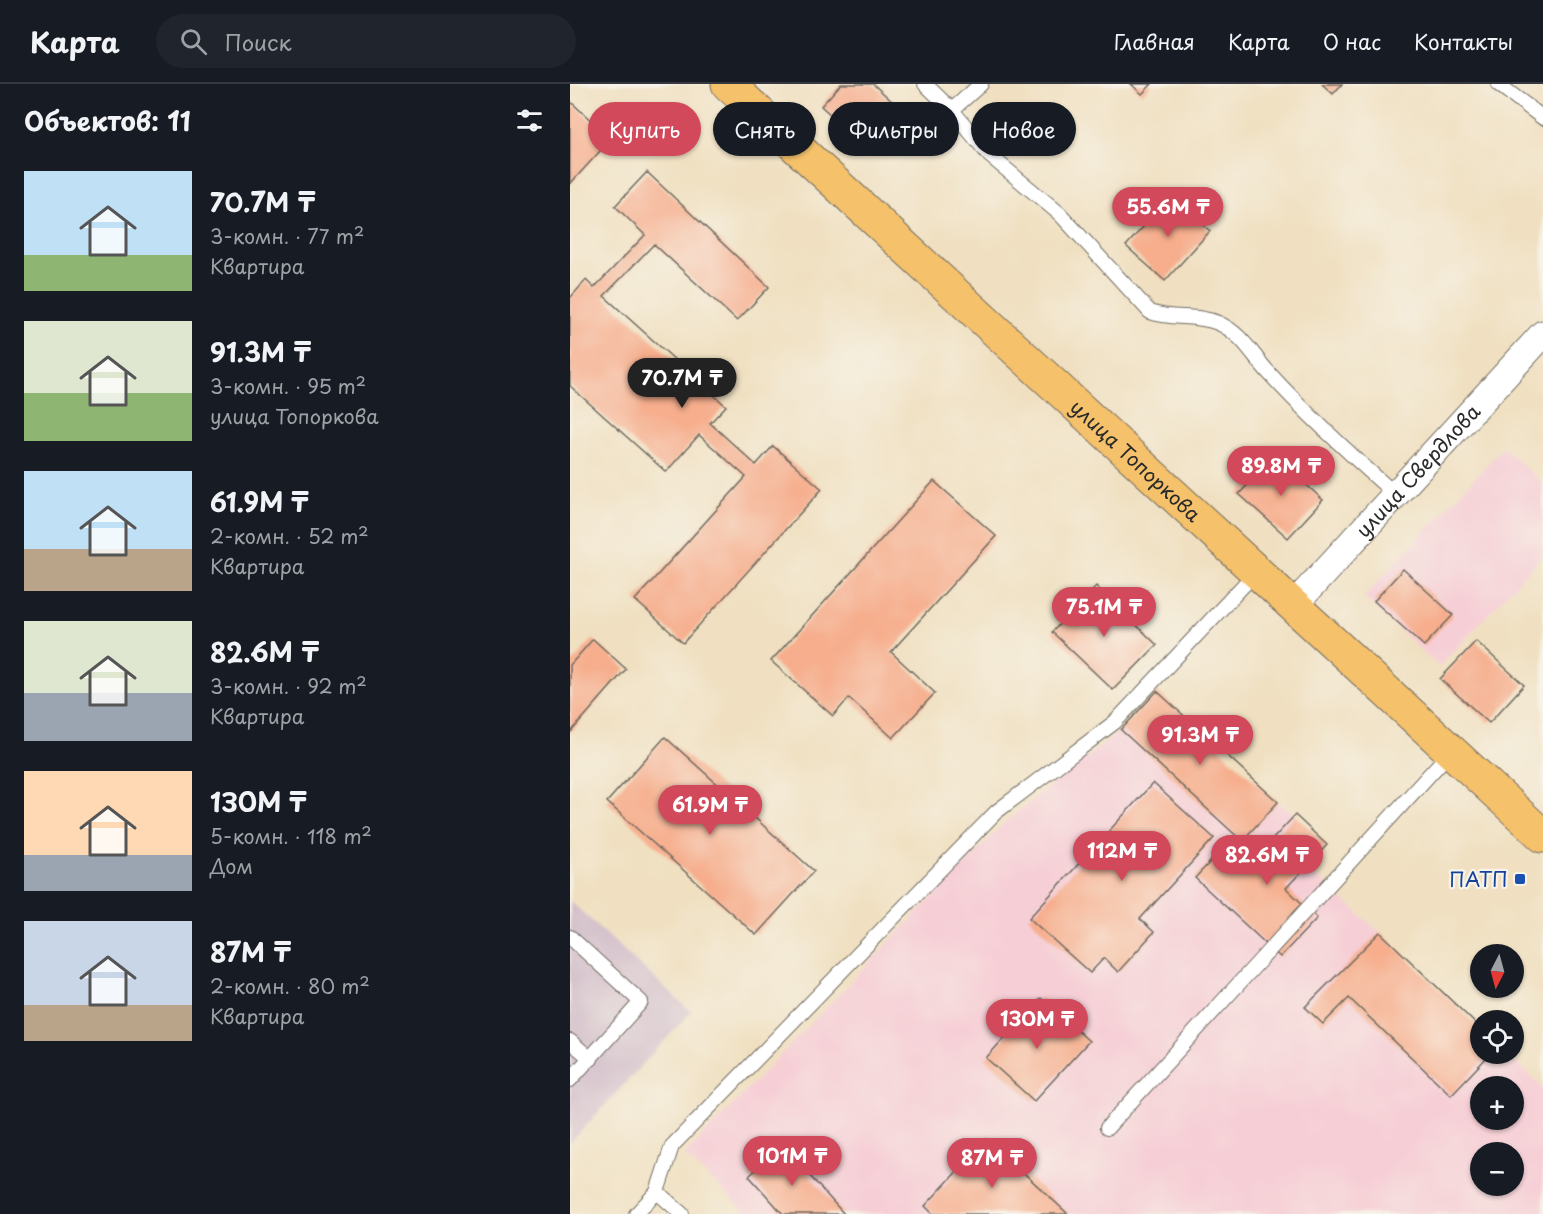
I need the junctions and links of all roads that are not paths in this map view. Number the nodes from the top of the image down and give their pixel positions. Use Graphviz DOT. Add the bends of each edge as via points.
graph roads {
  1 [pos="728,84"];
  2 [pos="926,84"];
  3 [pos="981,84"];
  4 [pos="1498,84"];
  5 [pos="944,102"];
  6 [pos="959,104"];
  7 [pos="1543,118"];
  8 [pos="959,119"];
  9 [pos="1543,334"];
  10 [pos="1396,495"];
  11 [pos="1256,572"];
  12 [pos="1293,606"];
  13 [pos="1451,751"];
  14 [pos="1543,836"];
  15 [pos="570,937"];
  16 [pos="570,1041"];
  17 [pos="591,1059"];
  18 [pos="570,1080"];
  19 [pos="1107,1128"];
  20 [pos="657,1192"];
  21 [pos="636,1214"];
  22 [pos="682,1214"];
  1 -- 11 [label="highway, улица Топоркова"];
  2 -- 5 [label="lane"];
  3 -- 6 [label="lane"];
  4 -- 7 [label="lane"];
  8 -- 10 [label="lane" via="989,155 1060,214 1150,312 1163,317 1196,317 1219,324 1242,339 1299,404"];
  9 -- 10 [label="street, улица Свердлова"];
  10 -- 12 [label="street, улица Свердлова"];
  11 -- 12 [label="highway, улица Топоркова"];
  11 -- 20 [label="lane" via="1115,722 996,812 680,1137 672,1146"];
  12 -- 13 [label="highway, улица Топоркова"];
  13 -- 14 [label="highway, улица Топоркова"];
  13 -- 19 [label="lane"];
  15 -- 17 [label="lane" via="640,1002"];
  16 -- 17 [label="lane"];
  17 -- 18 [label="lane"];
  20 -- 21 [label="lane"];
  20 -- 22 [label="lane"];
}
